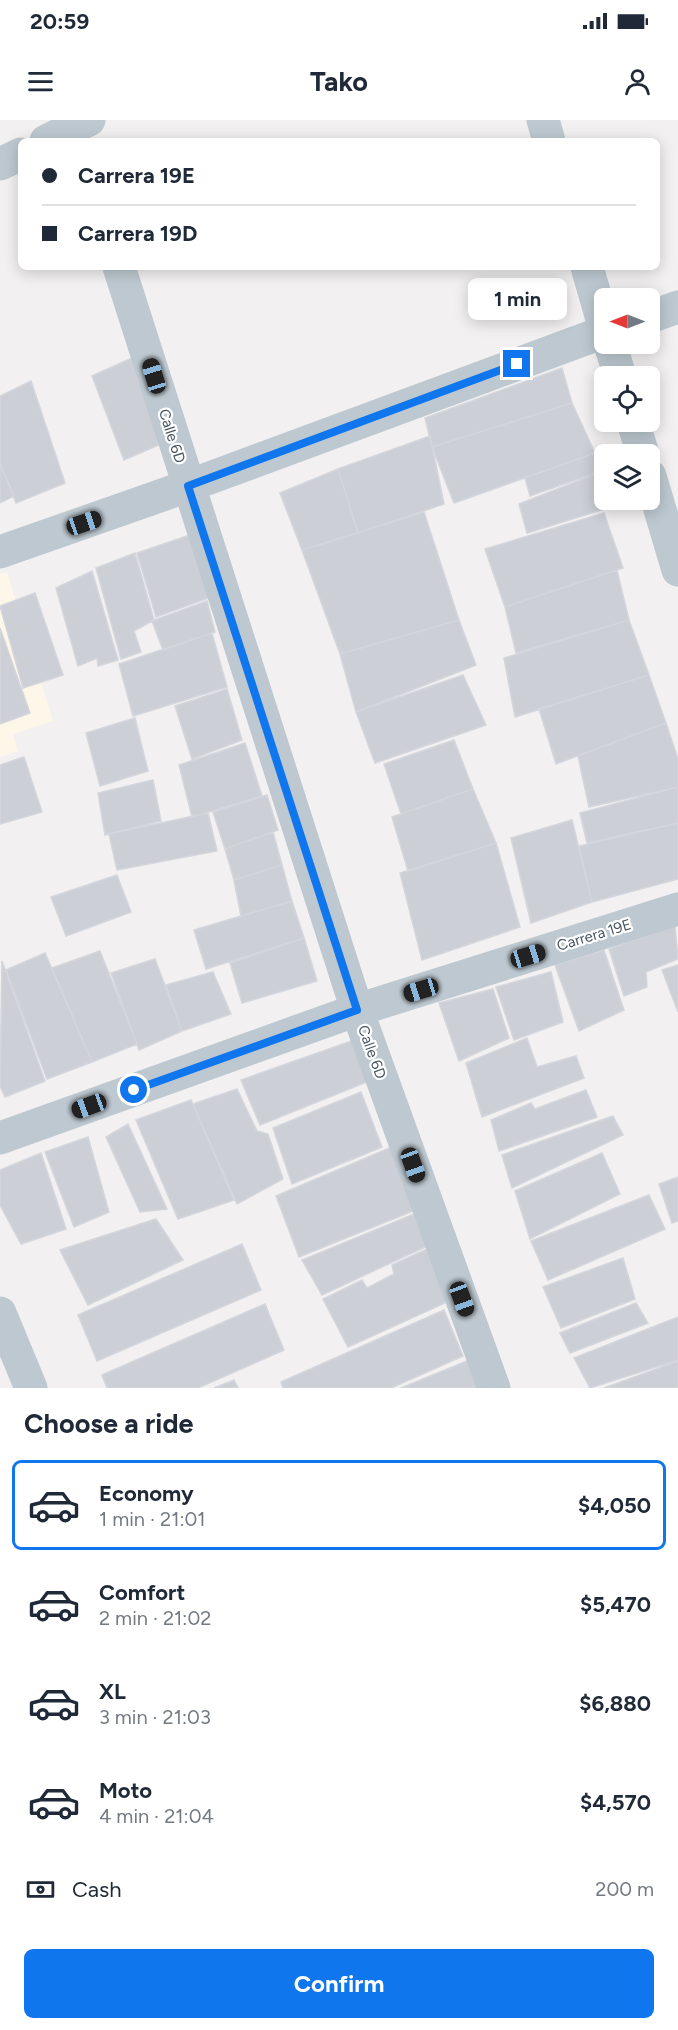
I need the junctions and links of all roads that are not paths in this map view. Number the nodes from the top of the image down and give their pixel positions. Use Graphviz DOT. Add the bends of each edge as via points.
graph roads {
  1 [pos="89,120"];
  2 [pos="104,120"];
  3 [pos="543,120"];
  4 [pos="52,138"];
  5 [pos="88,138"];
  6 [pos="548,138"];
  7 [pos="18,155"];
  8 [pos="0,164"];
  9 [pos="120,270"];
  10 [pos="588,270"];
  11 [pos="594,291"];
  12 [pos="678,307"];
  13 [pos="660,313"];
  14 [pos="594,336"];
  15 [pos="188,486"];
  16 [pos="660,510"];
  17 [pos="0,552"];
  18 [pos="678,570"];
  19 [pos="678,909"];
  20 [pos="357,1010"];
  21 [pos="0,1138"];
  22 [pos="0,1312"];
  23 [pos="31,1388"];
  24 [pos="494,1388"];
  1 -- 4 [label="street"];
  2 -- 5 [label="street" via="105,127"];
  3 -- 6 [label="street"];
  7 -- 8 [label="street"];
  9 -- 15 [label="street, Calle 6D"];
  10 -- 11 [label="street"];
  12 -- 13 [label="street"];
  14 -- 15 [label="street"];
  15 -- 17 [label="street"];
  15 -- 20 [label="street, Calle 6D"];
  16 -- 18 [label="street"];
  19 -- 20 [label="street, Carrera 19E"];
  20 -- 21 [label="street, Carrera 19E"];
  20 -- 24 [label="street, Calle 6D"];
  22 -- 23 [label="street"];
}
